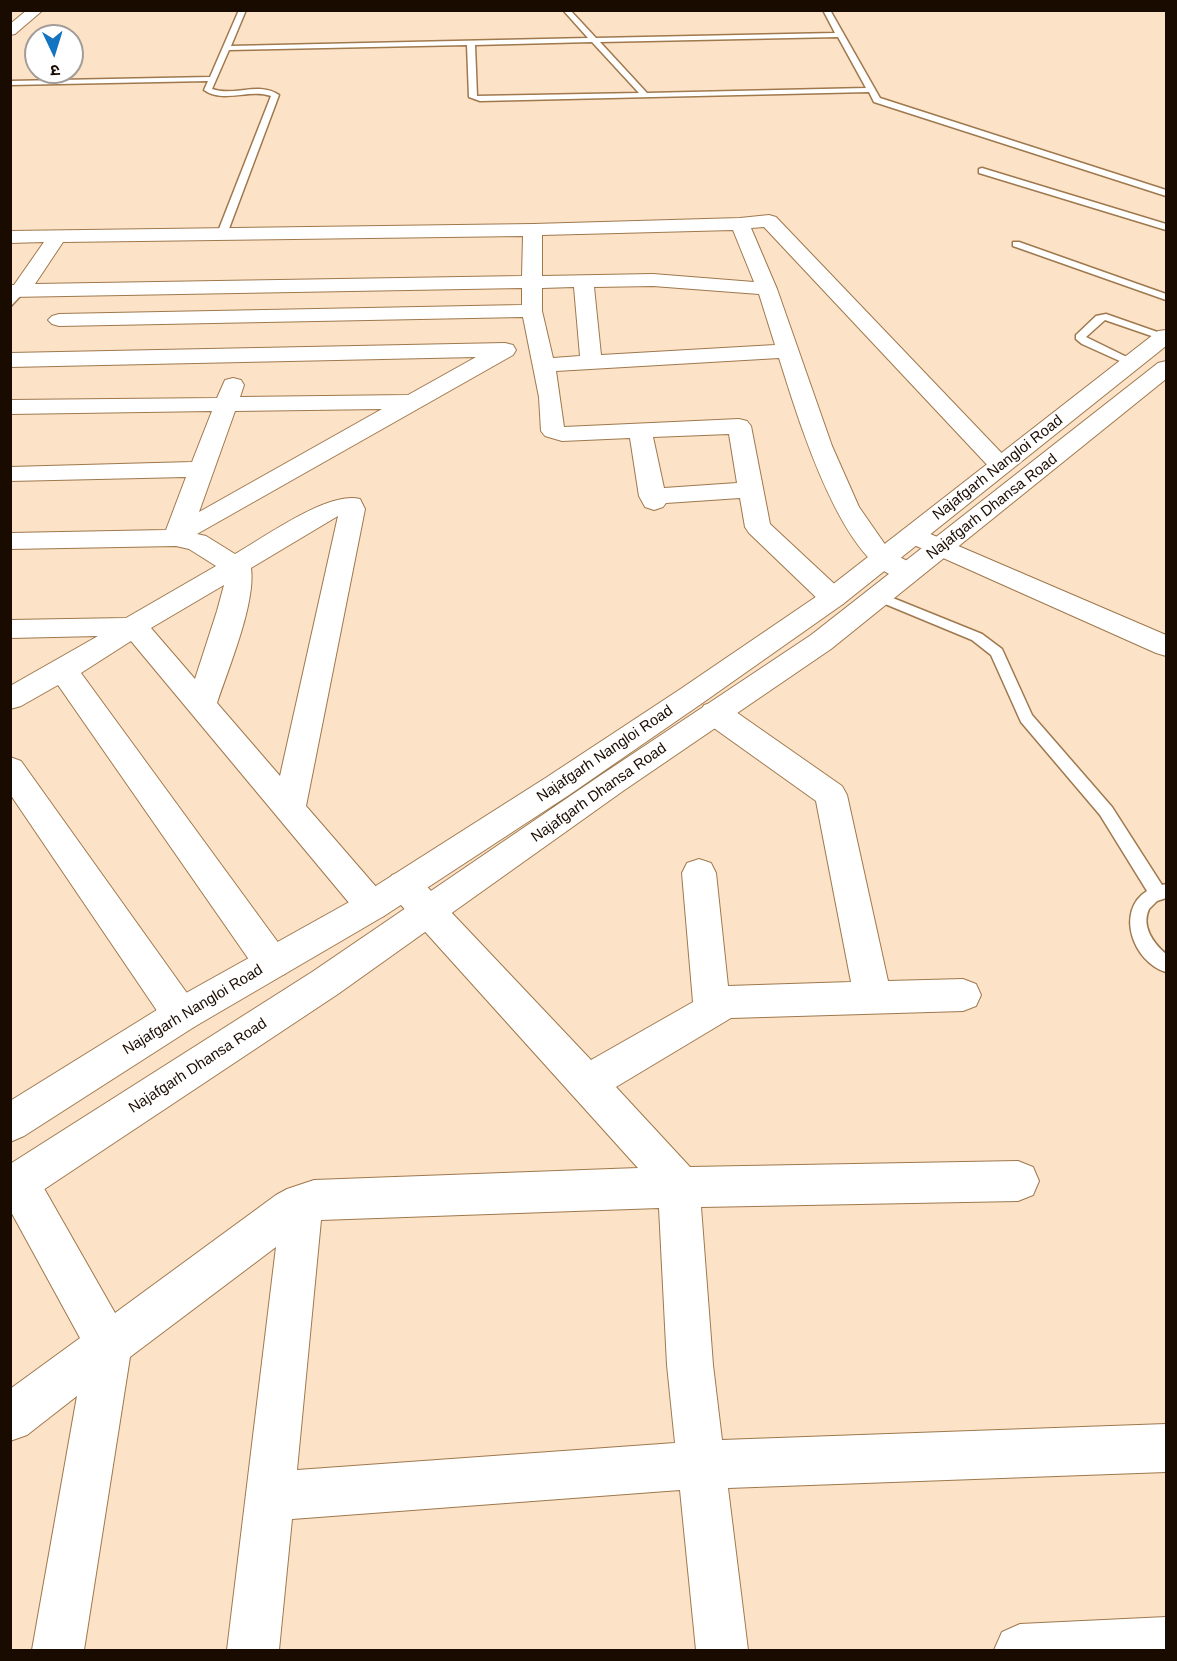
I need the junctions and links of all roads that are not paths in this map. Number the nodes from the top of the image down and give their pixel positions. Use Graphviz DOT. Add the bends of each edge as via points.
graph roads {
  1 [pos="36,10"];
  2 [pos="243,10"];
  3 [pos="566,10"];
  4 [pos="826,10"];
  5 [pos="10,31"];
  6 [pos="839,35"];
  7 [pos="594,40"];
  8 [pos="471,43"];
  9 [pos="227,48"];
  10 [pos="213,79"];
  11 [pos="10,83"];
  12 [pos="870,90"];
  13 [pos="645,95"];
  14 [pos="982,171"];
  15 [pos="1167,193"];
  16 [pos="740,224"];
  17 [pos="1167,227"];
  18 [pos="533,230"];
  19 [pos="230,234"];
  20 [pos="58,236"];
  21 [pos="10,237"];
  22 [pos="1016,244"];
  23 [pos="583,280"];
  24 [pos="532,281"];
  25 [pos="224,287"];
  26 [pos="767,289"];
  27 [pos="14,295"];
  28 [pos="1167,297"];
  29 [pos="214,317"];
  30 [pos="59,320"];
  31 [pos="534,322"];
  32 [pos="1166,347"];
  33 [pos="505,350"];
  34 [pos="788,351"];
  35 [pos="243,354"];
  36 [pos="203,355"];
  37 [pos="10,360"];
  38 [pos="591,361"];
  39 [pos="1133,364"];
  40 [pos="543,365"];
  41 [pos="1112,396"];
  42 [pos="412,402"];
  43 [pos="228,403"];
  44 [pos="10,407"];
  45 [pos="640,430"];
  46 [pos="1001,465"];
  47 [pos="202,469"];
  48 [pos="10,474"];
  49 [pos="751,490"];
  50 [pos="177,536"];
  51 [pos="10,541"];
  52 [pos="927,541"];
  53 [pos="895,566"];
  54 [pos="237,567"];
  55 [pos="878,596"];
  56 [pos="833,598"];
  57 [pos="130,627"];
  58 [pos="10,629"];
  59 [pos="1167,646"];
  60 [pos="63,670"];
  61 [pos="10,699"];
  62 [pos="201,705"];
  63 [pos="716,713"];
  64 [pos="10,770"];
  65 [pos="289,808"];
  66 [pos="699,873"];
  67 [pos="1162,892"];
  68 [pos="401,901"];
  69 [pos="272,963"];
  70 [pos="1167,964"];
  71 [pos="963,995"];
  72 [pos="873,999"];
  73 [pos="712,1009"];
  74 [pos="182,1015"];
  75 [pos="587,1083"];
  76 [pos="10,1123"];
  77 [pos="1018,1181"];
  78 [pos="14,1185"];
  79 [pos="679,1187"];
  80 [pos="302,1203"];
  81 [pos="109,1346"];
  82 [pos="10,1418"];
  83 [pos="1167,1448"];
  84 [pos="701,1465"];
  85 [pos="270,1496"];
  86 [pos="1167,1643"];
  87 [pos="58,1650"];
  88 [pos="253,1650"];
  89 [pos="722,1650"];
  90 [pos="1020,1650"];
  1 -- 5 [label="street"];
  2 -- 9 [label="lane"];
  3 -- 7 [label="lane"];
  4 -- 6 [label="lane"];
  6 -- 7 [label="lane"];
  6 -- 12 [label="lane"];
  7 -- 8 [label="lane"];
  7 -- 13 [label="lane"];
  8 -- 9 [label="lane"];
  8 -- 13 [label="lane" via="476,99"];
  9 -- 10 [label="lane"];
  10 -- 11 [label="lane"];
  10 -- 19 [label="lane" via="208,90 211,92 275,95"];
  12 -- 13 [label="lane"];
  12 -- 15 [label="lane" via="879,101"];
  14 -- 17 [label="lane"];
  16 -- 18 [label="street"];
  16 -- 26 [label="street"];
  16 -- 46 [label="street" via="769,221"];
  18 -- 19 [label="street"];
  18 -- 24 [label="street"];
  19 -- 20 [label="street"];
  19 -- 25 [label="street" via="231,260"];
  20 -- 21 [label="street"];
  20 -- 27 [label="street"];
  22 -- 28 [label="lane"];
  23 -- 24 [label="street"];
  23 -- 26 [label="street" via="665,280"];
  23 -- 38 [label="street"];
  24 -- 25 [label="street"];
  24 -- 31 [label="street"];
  25 -- 27 [label="street"];
  25 -- 29 [label="street"];
  26 -- 34 [label="street"];
  29 -- 30 [label="street"];
  29 -- 31 [label="street"];
  29 -- 36 [label="street"];
  31 -- 33 [label="street"];
  31 -- 40 [label="street"];
  32 -- 39 [label="street, Najafgarh Nangloi Road"];
  32 -- 39 [label="lane" via="1106,317 1080,337"];
  32 -- 41 [label="street, Najafgarh Dhansa Road"];
  33 -- 35 [label="street"];
  33 -- 42 [label="street"];
  34 -- 38 [label="street"];
  34 -- 53 [label="street" via="820,446 846,507"];
  35 -- 36 [label="street"];
  35 -- 43 [label="street"];
  36 -- 37 [label="street"];
  38 -- 40 [label="street"];
  39 -- 41 [label="street, Najafgarh Nangloi Road"];
  40 -- 45 [label="street" via="553,431 562,434"];
  41 -- 46 [label="street, Najafgarh Nangloi Road"];
  41 -- 52 [label="street, Najafgarh Dhansa Road"];
  42 -- 43 [label="street"];
  42 -- 50 [label="street"];
  43 -- 44 [label="street"];
  43 -- 47 [label="street"];
  45 -- 49 [label="street" via="739,426"];
  45 -- 49 [label="street" via="653,499"];
  46 -- 52 [label="street, Najafgarh Nangloi Road"];
  47 -- 48 [label="street"];
  47 -- 50 [label="street"];
  49 -- 56 [label="street" via="758,528"];
  50 -- 51 [label="street"];
  50 -- 54 [label="street" via="197,542"];
  52 -- 53 [label="street, Najafgarh Dhansa Road"];
  52 -- 59 [label="street"];
  53 -- 55 [label="street, Najafgarh Dhansa Road"];
  53 -- 56 [label="street, Najafgarh Nangloi Road"];
  54 -- 57 [label="street"];
  54 -- 62 [label="street" via="240,578 234,603"];
  54 -- 65 [label="street" via="335,507 353,506"];
  55 -- 63 [label="street, Najafgarh Dhansa Road" via="821,642"];
  55 -- 67 [label="lane" via="977,637 997,652 1026,718 1106,811"];
  56 -- 68 [label="street, Najafgarh Nangloi Road" via="558,786"];
  57 -- 58 [label="street"];
  57 -- 60 [label="street"];
  57 -- 62 [label="street" via="137,630"];
  60 -- 61 [label="street"];
  60 -- 69 [label="street"];
  62 -- 65 [label="street"];
  63 -- 68 [label="street, Najafgarh Dhansa Road"];
  63 -- 72 [label="street" via="831,795"];
  64 -- 74 [label="street"];
  65 -- 68 [label="street"];
  66 -- 73 [label="street"];
  67 -- 70 [label="lane" via="1148,898 1138,909 1136,925 1143,942"];
  68 -- 69 [label="street, Najafgarh Nangloi Road"];
  68 -- 75 [label="street"];
  68 -- 78 [label="street, Najafgarh Dhansa Road" via="325,983"];
  69 -- 74 [label="street, Najafgarh Nangloi Road"];
  71 -- 72 [label="street"];
  72 -- 73 [label="street" via="737,1000"];
  73 -- 75 [label="street"];
  74 -- 76 [label="street, Najafgarh Nangloi Road"];
  75 -- 79 [label="street"];
  77 -- 79 [label="street"];
  78 -- 81 [label="street"];
  79 -- 80 [label="street"];
  79 -- 84 [label="street" via="690,1365"];
  80 -- 81 [label="street"];
  80 -- 85 [label="street"];
  81 -- 82 [label="street"];
  81 -- 87 [label="street"];
  83 -- 84 [label="street"];
  84 -- 85 [label="street"];
  84 -- 89 [label="street"];
  85 -- 88 [label="street"];
  86 -- 90 [label="street"];
}
